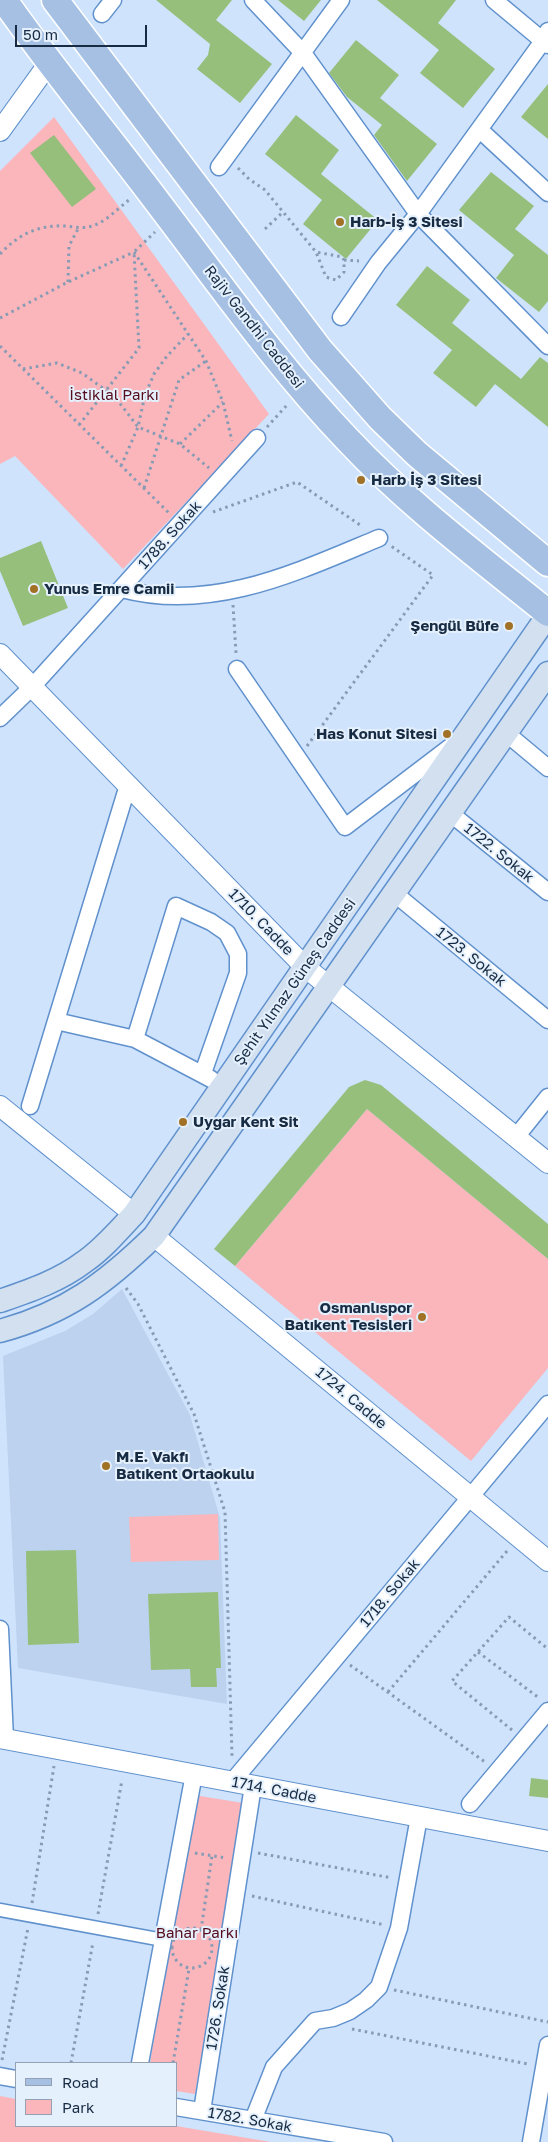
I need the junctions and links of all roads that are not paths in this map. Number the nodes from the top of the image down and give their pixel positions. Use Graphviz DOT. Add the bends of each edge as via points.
graph roads {
  1 [pos="4,0"];
  2 [pos="56,0"];
  3 [pos="113,0"];
  4 [pos="254,0"];
  5 [pos="341,0"];
  6 [pos="494,0"];
  7 [pos="102,14"];
  8 [pos="546,39"];
  9 [pos="303,53"];
  10 [pos="49,64"];
  11 [pos="480,130"];
  12 [pos="0,131"];
  13 [pos="219,167"];
  14 [pos="548,193"];
  15 [pos="418,214"];
  16 [pos="341,317"];
  17 [pos="548,346"];
  18 [pos="257,438"];
  19 [pos="379,538"];
  20 [pos="548,563"];
  21 [pos="122,589"];
  22 [pos="548,614"];
  23 [pos="0,654"];
  24 [pos="237,669"];
  25 [pos="548,673"];
  26 [pos="32,687"];
  27 [pos="0,718"];
  28 [pos="506,733"];
  29 [pos="465,736"];
  30 [pos="548,768"];
  31 [pos="128,785"];
  32 [pos="450,813"];
  33 [pos="548,892"];
  34 [pos="394,893"];
  35 [pos="305,967"];
  36 [pos="328,987"];
  37 [pos="548,1020"];
  38 [pos="56,1021"];
  39 [pos="135,1039"];
  40 [pos="203,1073"];
  41 [pos="222,1087"];
  42 [pos="548,1097"];
  43 [pos="0,1106"];
  44 [pos="30,1106"];
  45 [pos="516,1137"];
  46 [pos="548,1163"];
  47 [pos="134,1214"];
  48 [pos="154,1236"];
  49 [pos="0,1301"];
  50 [pos="0,1331"];
  51 [pos="548,1404"];
  52 [pos="470,1497"];
  53 [pos="548,1562"];
  54 [pos="0,1630"];
  55 [pos="544,1705"];
  56 [pos="2,1738"];
  57 [pos="194,1774"];
  58 [pos="232,1782"];
  59 [pos="253,1786"];
  60 [pos="470,1804"];
  61 [pos="419,1817"];
  62 [pos="548,1841"];
  63 [pos="0,1910"];
  64 [pos="163,1940"];
  65 [pos="548,2045"];
  66 [pos="140,2062"];
  67 [pos="0,2076"];
  68 [pos="15,2079"];
  69 [pos="178,2107"];
  70 [pos="202,2111"];
  71 [pos="253,2120"];
  72 [pos="384,2142"];
  73 [pos="531,2142"];
  1 -- 10 [label="main road, Rajiv Gandhi Caddesi"];
  2 -- 20 [label="main road" via="353,389 417,454"];
  3 -- 7 [label="street"];
  4 -- 9 [label="street"];
  5 -- 9 [label="street"];
  6 -- 8 [label="street"];
  8 -- 11 [label="street"];
  9 -- 13 [label="street"];
  9 -- 15 [label="street"];
  10 -- 12 [label="street"];
  10 -- 22 [label="main road, Rajiv Gandhi Caddesi" via="302,388 348,440 425,512"];
  11 -- 14 [label="street"];
  11 -- 15 [label="street"];
  15 -- 16 [label="street" via="378,263"];
  15 -- 17 [label="street"];
  18 -- 21 [label="street, 1788. Sokak"];
  19 -- 21 [label="street" via="292,574 232,591 147,596"];
  21 -- 26 [label="street, 1788. Sokak"];
  22 -- 29 [label="main road, Şehit Yılmaz Güneş Caddesi"];
  23 -- 26 [label="street, 1710. Cadde"];
  24 -- 29 [label="street" via="345,827"];
  25 -- 28 [label="main road, Şehit Yılmaz Güneş Caddesi"];
  26 -- 27 [label="street, 1788. Sokak"];
  26 -- 31 [label="street, 1710. Cadde"];
  28 -- 30 [label="street"];
  28 -- 32 [label="main road, Şehit Yılmaz Güneş Caddesi"];
  29 -- 35 [label="main road, Şehit Yılmaz Güneş Caddesi"];
  31 -- 35 [label="street, 1710. Cadde"];
  31 -- 38 [label="street"];
  32 -- 33 [label="street, 1722. Sokak"];
  32 -- 34 [label="main road, Şehit Yılmaz Güneş Caddesi"];
  34 -- 36 [label="main road, Şehit Yılmaz Güneş Caddesi"];
  34 -- 37 [label="street, 1723. Sokak"];
  35 -- 36 [label="street, 1710. Cadde"];
  35 -- 41 [label="main road, Şehit Yılmaz Güneş Caddesi"];
  36 -- 45 [label="street, 1710. Cadde"];
  36 -- 48 [label="main road, Şehit Yılmaz Güneş Caddesi"];
  38 -- 39 [label="street"];
  38 -- 44 [label="street"];
  39 -- 40 [label="street"];
  39 -- 40 [label="street" via="176,906 227,933 238,954 238,973"];
  40 -- 41 [label="street"];
  41 -- 47 [label="main road, Şehit Yılmaz Güneş Caddesi"];
  42 -- 45 [label="street"];
  43 -- 47 [label="street"];
  45 -- 46 [label="street, 1710. Cadde"];
  47 -- 49 [label="main road, Şehit Yılmaz Güneş Caddesi" via="84,1263 29,1291"];
  48 -- 50 [label="main road, Şehit Yılmaz Güneş Caddesi" via="115,1273 75,1300 38,1319"];
  48 -- 52 [label="street, 1724. Cadde"];
  51 -- 52 [label="street, 1718. Sokak"];
  52 -- 53 [label="street, 1724. Cadde"];
  52 -- 58 [label="street, 1718. Sokak"];
  54 -- 56 [label="street"];
  55 -- 60 [label="street" via="524,1740"];
  56 -- 57 [label="street, 1714. Cadde"];
  57 -- 58 [label="street, 1714. Cadde"];
  57 -- 64 [label="street"];
  58 -- 59 [label="street, 1714. Cadde"];
  59 -- 61 [label="street, 1714. Cadde"];
  59 -- 70 [label="street, 1726. Sokak"];
  61 -- 62 [label="street, 1714. Cadde"];
  61 -- 71 [label="street" via="399,1928 378,1987 350,2011 315,2021 274,2067"];
  63 -- 64 [label="street"];
  64 -- 66 [label="street"];
  65 -- 73 [label="street"];
  67 -- 68 [label="street"];
  69 -- 70 [label="street, 1782. Sokak"];
  70 -- 71 [label="street, 1782. Sokak"];
  71 -- 72 [label="street, 1782. Sokak"];
}
